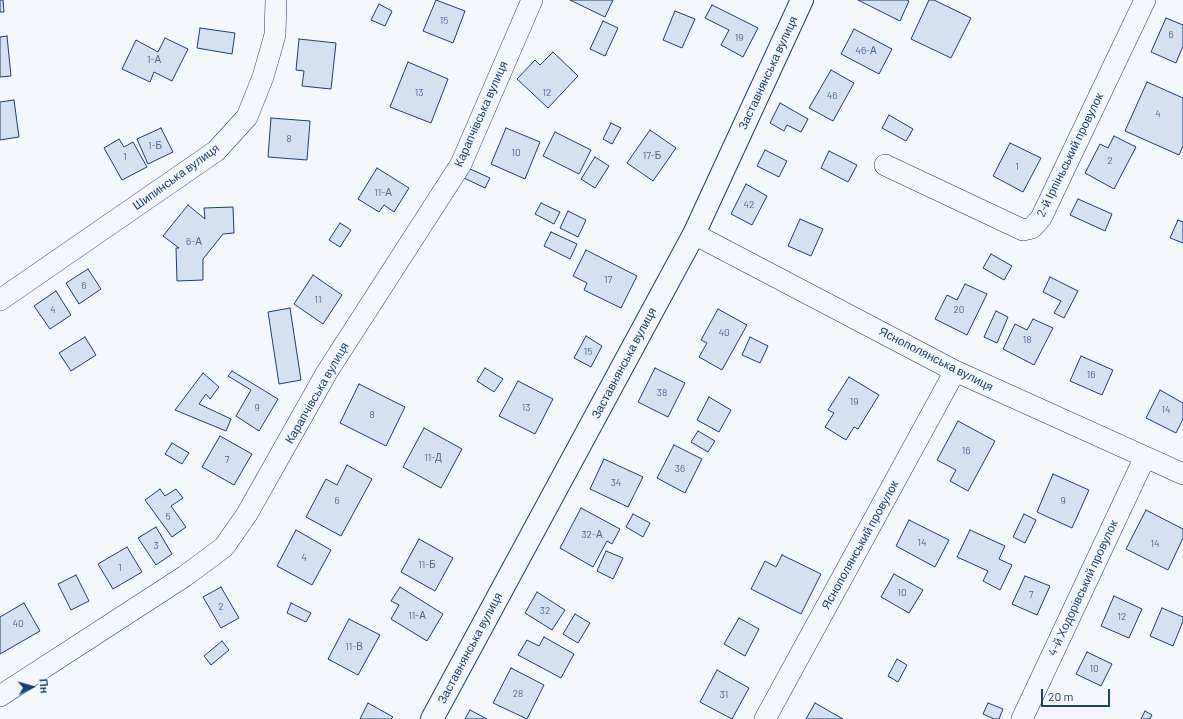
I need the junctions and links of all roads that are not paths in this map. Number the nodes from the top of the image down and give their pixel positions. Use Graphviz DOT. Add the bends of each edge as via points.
graph roads {
  1 [pos="276,0"];
  2 [pos="532,0"];
  3 [pos="802,0"];
  4 [pos="1145,0"];
  5 [pos="885,165"];
  6 [pos="694,234"];
  7 [pos="0,300"];
  8 [pos="955,371"];
  9 [pos="1145,457"];
  10 [pos="1183,474"];
  11 [pos="0,696"];
  12 [pos="432,719"];
  13 [pos="765,719"];
  14 [pos="1022,719"];
  1 -- 7 [label="street, Шипинська вулиця" via="275,35 263,77 247,117 216,151"];
  2 -- 11 [label="street, Карапчівська вулиця" via="460,164 327,372 247,514 224,547 185,576"];
  3 -- 6 [label="street, Заставнянська вулиця"];
  4 -- 5 [label="street, 2-й Ірпіньський провулок" via="1041,218 1032,228 1023,230"];
  6 -- 8 [label="street, Яснополянська вулиця"];
  6 -- 12 [label="street, Заставнянська вулиця"];
  8 -- 9 [label="street, Яснополянська вулиця"];
  8 -- 13 [label="street, Яснополянський провулок"];
  9 -- 10 [label="street, Яснополянська вулиця"];
  9 -- 14 [label="street, 4-й Ходорівський провулок"];
}
